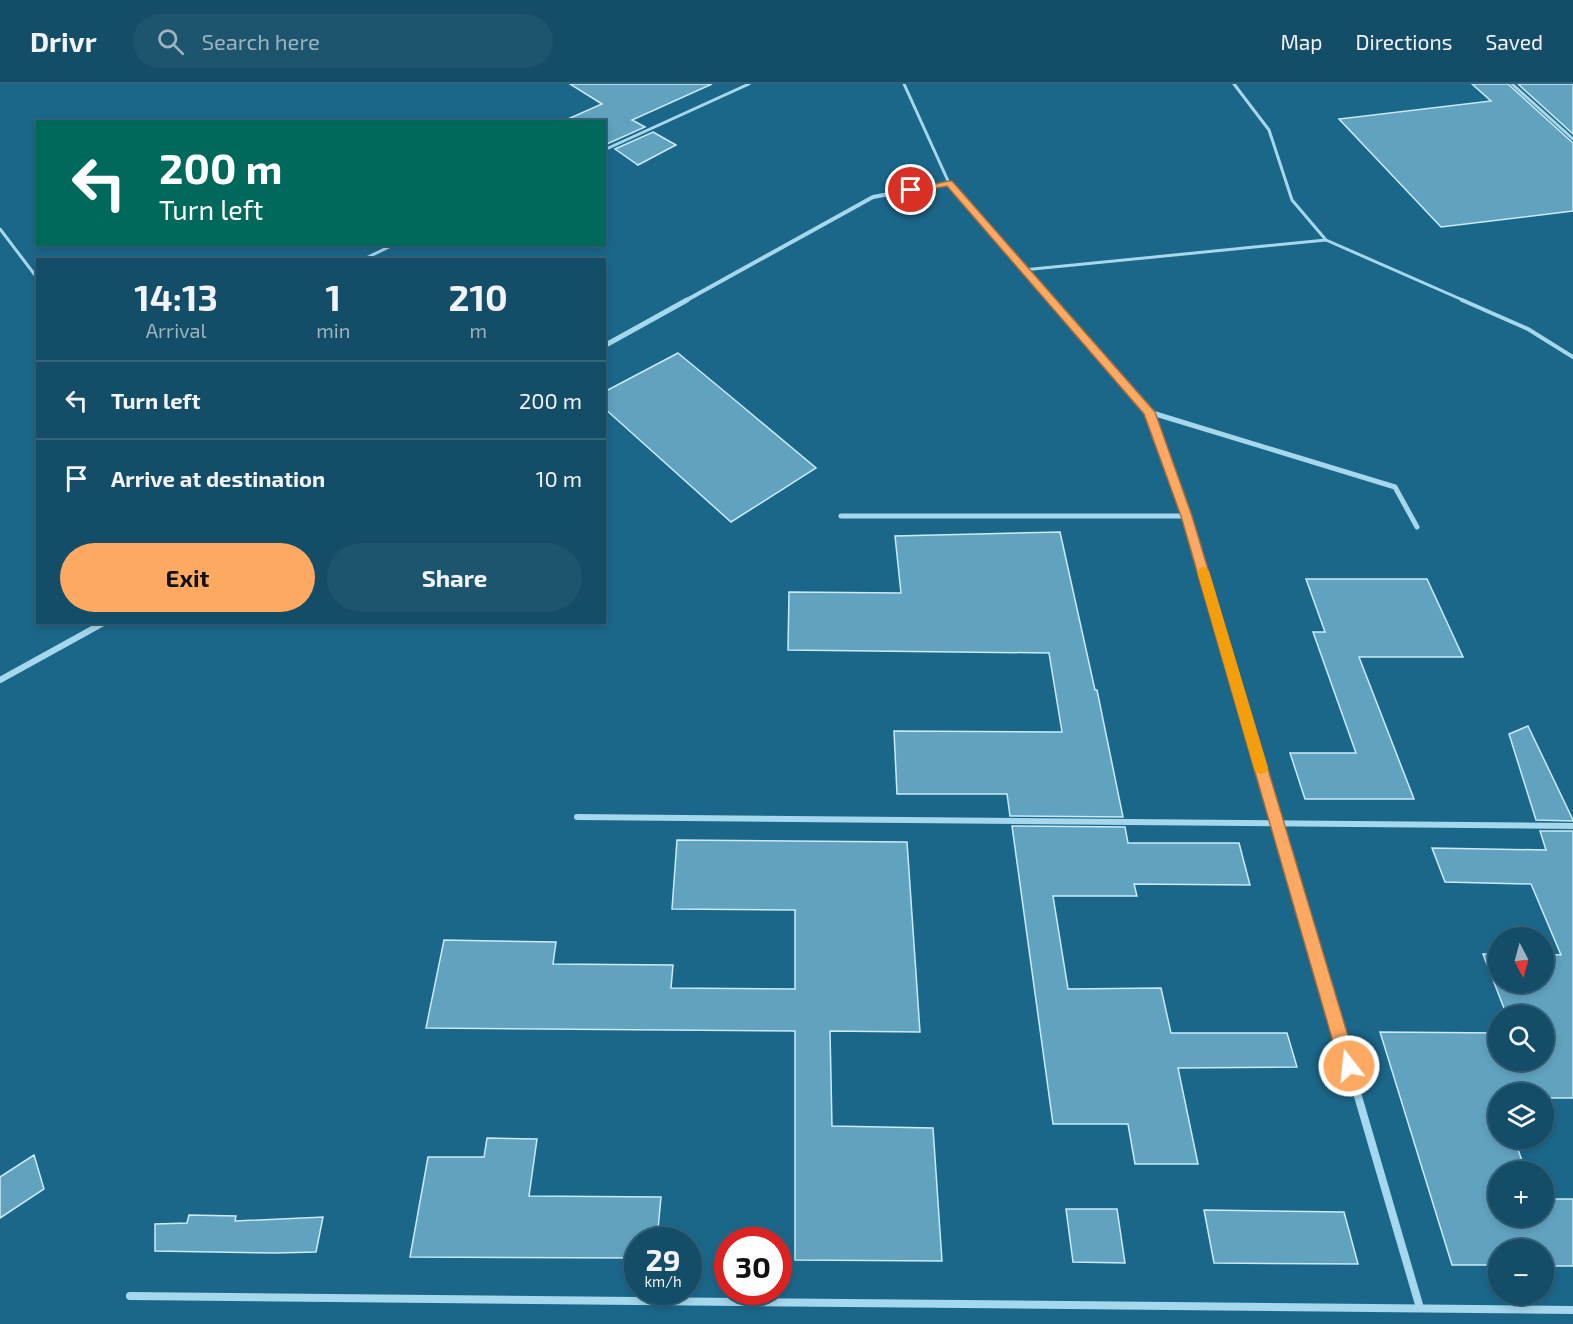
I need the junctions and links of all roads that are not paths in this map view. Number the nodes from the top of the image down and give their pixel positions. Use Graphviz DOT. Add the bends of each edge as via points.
graph roads {
  1 [pos="749,84"];
  2 [pos="904,84"];
  3 [pos="1234,84"];
  4 [pos="1512,84"];
  5 [pos="1573,139"];
  6 [pos="606,149"];
  7 [pos="949,183"];
  8 [pos="0,229"];
  9 [pos="1326,240"];
  10 [pos="391,246"];
  11 [pos="366,258"];
  12 [pos="1023,270"];
  13 [pos="36,276"];
  14 [pos="606,345"];
  15 [pos="1573,357"];
  16 [pos="1149,412"];
  17 [pos="841,516"];
  18 [pos="1186,516"];
  19 [pos="1417,527"];
  20 [pos="101,624"];
  21 [pos="0,680"];
  22 [pos="577,817"];
  23 [pos="1277,823"];
  24 [pos="1573,826"];
  25 [pos="130,1296"];
  26 [pos="1420,1308"];
  27 [pos="1573,1310"];
  1 -- 6 [label="lane"];
  2 -- 7 [label="lane"];
  3 -- 9 [label="lane" via="1269,130 1292,201"];
  4 -- 5 [label="lane"];
  7 -- 12 [label="street"];
  7 -- 14 [label="street" via="873,197"];
  8 -- 13 [label="lane"];
  9 -- 12 [label="lane"];
  9 -- 15 [label="lane" via="1528,329"];
  10 -- 11 [label="lane"];
  12 -- 16 [label="street"];
  16 -- 18 [label="street"];
  16 -- 19 [label="street" via="1395,487"];
  17 -- 18 [label="street"];
  18 -- 23 [label="street"];
  20 -- 21 [label="street"];
  22 -- 23 [label="street"];
  23 -- 24 [label="street"];
  23 -- 26 [label="street"];
  25 -- 26 [label="street"];
  26 -- 27 [label="street"];
}
